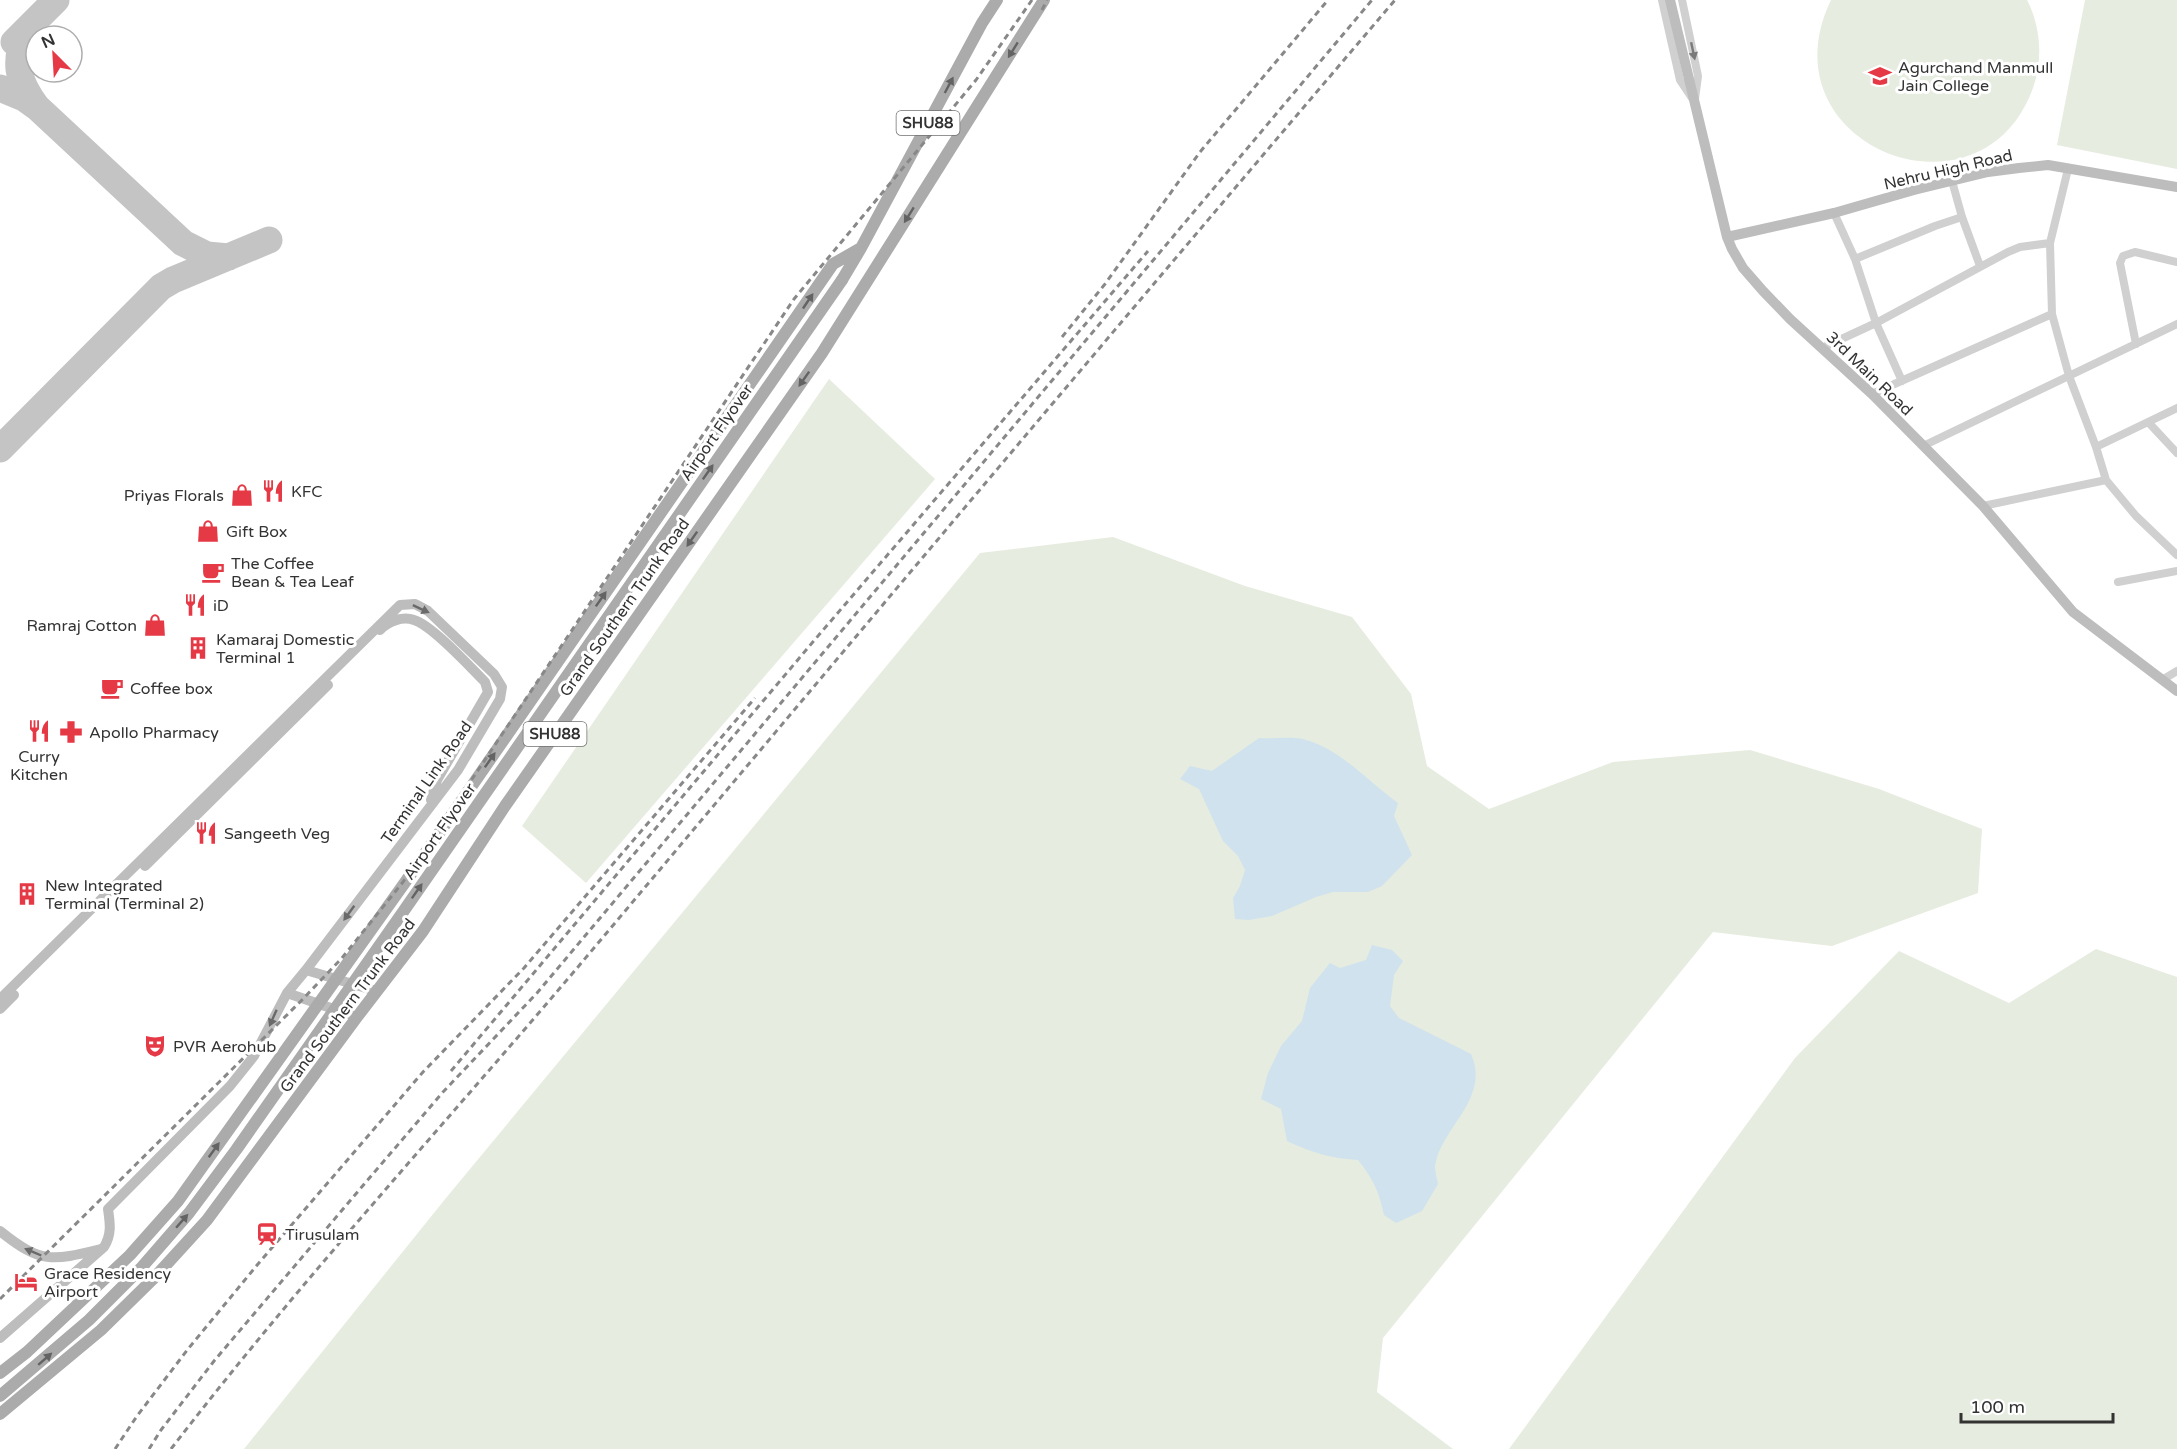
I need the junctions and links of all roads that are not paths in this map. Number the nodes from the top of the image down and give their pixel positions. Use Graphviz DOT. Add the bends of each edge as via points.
graph roads {
  1 [pos="997,0"];
  2 [pos="1044,0"];
  3 [pos="1662,0"];
  4 [pos="1670,0"];
  5 [pos="1682,0"];
  6 [pos="1695,102"];
  7 [pos="2068,170"];
  8 [pos="1952,181"];
  9 [pos="2177,187"];
  10 [pos="1834,213"];
  11 [pos="1962,217"];
  12 [pos="1727,237"];
  13 [pos="2050,243"];
  14 [pos="861,248"];
  15 [pos="1855,259"];
  16 [pos="2177,262"];
  17 [pos="1980,266"];
  18 [pos="2052,314"];
  19 [pos="1876,323"];
  20 [pos="2177,324"];
  21 [pos="2136,344"];
  22 [pos="1822,348"];
  23 [pos="2069,376"];
  24 [pos="1902,381"];
  25 [pos="1872,394"];
  26 [pos="2177,408"];
  27 [pos="2149,423"];
  28 [pos="1923,446"];
  29 [pos="2096,447"];
  30 [pos="2177,453"];
  31 [pos="2106,480"];
  32 [pos="1983,506"];
  33 [pos="2177,555"];
  34 [pos="2177,571"];
  35 [pos="2118,582"];
  36 [pos="2177,671"];
  37 [pos="2162,680"];
  38 [pos="2177,691"];
  39 [pos="429,806"];
  40 [pos="306,970"];
  41 [pos="337,980"];
  42 [pos="376,991"];
  43 [pos="286,993"];
  44 [pos="0,999"];
  45 [pos="319,1005"];
  46 [pos="0,1009"];
  47 [pos="357,1017"];
  48 [pos="0,1231"];
  49 [pos="101,1249"];
  50 [pos="0,1338"];
  51 [pos="0,1373"];
  52 [pos="0,1396"];
  53 [pos="0,1414"];
  14 -- 1 [label="main road, SHU88, one-way"];
  2 -- 42 [label="main road, Grand Southern Trunk Road / SHU88, one-way" via="822,353 505,806 423,931"];
  3 -- 6 [label="street" via="1680,80"];
  4 -- 6 [label="street, 3rd Main Road"];
  5 -- 6 [label="street, one-way" via="1698,76"];
  6 -- 12 [label="street, 3rd Main Road"];
  7 -- 8 [label="street, Nehru High Road" via="2048,165"];
  7 -- 9 [label="street, Nehru High Road"];
  7 -- 13 [label="street"];
  8 -- 10 [label="street, Nehru High Road"];
  8 -- 11 [label="street"];
  10 -- 12 [label="street, Nehru High Road"];
  10 -- 15 [label="street"];
  11 -- 15 [label="street"];
  11 -- 17 [label="street"];
  12 -- 22 [label="street, 3rd Main Road" via="1743,268"];
  13 -- 17 [label="street" via="2020,247"];
  13 -- 18 [label="street"];
  41 -- 14 [label="main road, one-way" via="833,264"];
  52 -- 14 [label="main road, Airport Flyover / SHU88, one-way, bridge" via="89,1320 189,1213 343,998"];
  15 -- 19 [label="street"];
  16 -- 21 [label="street" via="2135,252 2123,256 2120,262"];
  17 -- 19 [label="street"];
  18 -- 23 [label="street"];
  18 -- 24 [label="street"];
  19 -- 22 [label="street"];
  19 -- 24 [label="street"];
  20 -- 21 [label="street"];
  21 -- 23 [label="street"];
  22 -- 25 [label="street, 3rd Main Road"];
  23 -- 28 [label="street"];
  23 -- 29 [label="street"];
  24 -- 25 [label="street"];
  25 -- 28 [label="street, 3rd Main Road"];
  26 -- 27 [label="street"];
  27 -- 29 [label="street"];
  27 -- 30 [label="street"];
  28 -- 32 [label="street, 3rd Main Road"];
  29 -- 31 [label="street"];
  31 -- 32 [label="street"];
  31 -- 33 [label="street"];
  32 -- 37 [label="street, 3rd Main Road" via="2073,612"];
  34 -- 35 [label="street"];
  36 -- 37 [label="street"];
  37 -- 38 [label="street, 3rd Main Road"];
  39 -- 40 [label="street, Terminal Link Road, one-way"];
  44 -- 39 [label="street, Terminal Link Road, one-way" via="400,605 415,604 428,611 494,674 502,687 496,708 458,770"];
  39 -- 46 [label="street" via="437,780 488,692 485,682 435,634 416,620 401,618 383,626"];
  40 -- 41 [label="street"];
  40 -- 43 [label="street, Terminal Link Road"];
  41 -- 42 [label="street"];
  41 -- 45 [label="main road"];
  42 -- 47 [label="main road, Grand Southern Trunk Road / SHU88"];
  43 -- 45 [label="street"];
  43 -- 49 [label="street, Terminal Link Road, one-way" via="254,1056 230,1086 108,1209 109,1238"];
  45 -- 47 [label="street"];
  51 -- 45 [label="main road, one-way" via="137,1248 178,1200"];
  47 -- 53 [label="main road, Grand Southern Trunk Road / SHU88" via="207,1220 101,1330"];
  49 -- 48 [label="street, one-way" via="48,1258 24,1248"];
  49 -- 50 [label="street"];
}
